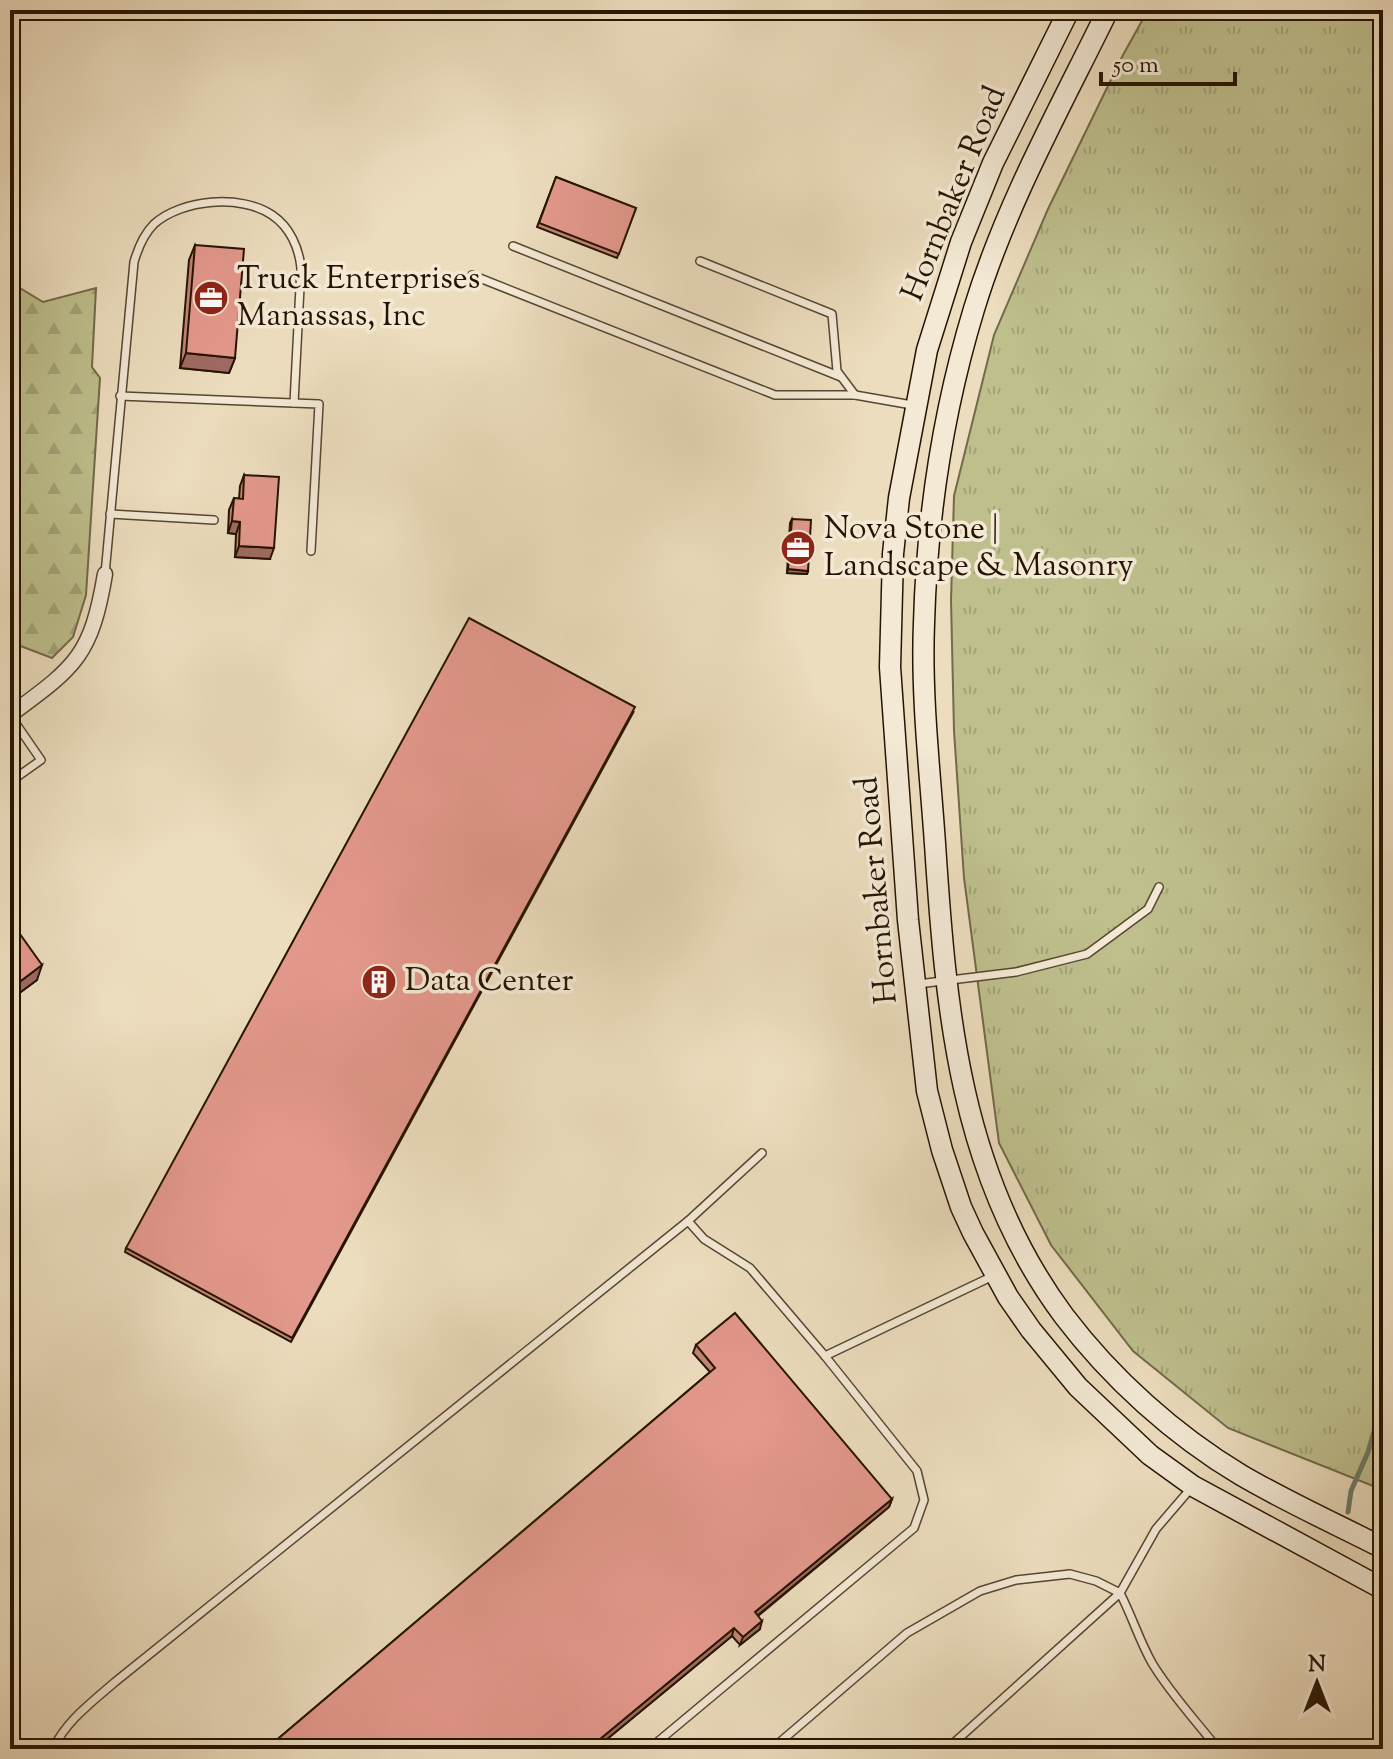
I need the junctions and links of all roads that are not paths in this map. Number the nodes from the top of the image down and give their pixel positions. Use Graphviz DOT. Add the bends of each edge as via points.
graph roads {
  1 [pos="1069,10"];
  2 [pos="1108,10"];
  3 [pos="513,246"];
  4 [pos="700,261"];
  5 [pos="472,275"];
  6 [pos="841,377"];
  7 [pos="855,395"];
  8 [pos="120,396"];
  9 [pos="294,403"];
  10 [pos="914,406"];
  11 [pos="110,514"];
  12 [pos="214,520"];
  13 [pos="311,551"];
  14 [pos="105,574"];
  15 [pos="10,715"];
  16 [pos="10,782"];
  17 [pos="1159,887"];
  18 [pos="945,981"];
  19 [pos="915,984"];
  20 [pos="762,1153"];
  21 [pos="688,1221"];
  22 [pos="995,1275"];
  23 [pos="825,1356"];
  24 [pos="1193,1486"];
  25 [pos="1383,1548"];
  26 [pos="1383,1589"];
  27 [pos="1120,1593"];
  28 [pos="53,1749"];
  29 [pos="649,1749"];
  30 [pos="772,1749"];
  31 [pos="947,1749"];
  32 [pos="1218,1749"];
  1 -- 10 [label="main road, Hornbaker Road" via="993,163 961,242"];
  2 -- 18 [label="main road, Hornbaker Road" via="1004,226 975,308 937,471 924,627"];
  3 -- 6 [label="lane"];
  4 -- 6 [label="lane" via="832,314"];
  5 -- 7 [label="lane" via="775,395"];
  6 -- 7 [label="lane"];
  7 -- 10 [label="lane"];
  8 -- 9 [label="lane"];
  8 -- 9 [label="lane" via="134,262 141,241 167,215 217,203 270,213 297,249 301,268"];
  8 -- 11 [label="lane"];
  9 -- 13 [label="lane" via="319,404"];
  10 -- 19 [label="main road, Hornbaker Road" via="893,554 890,667"];
  11 -- 12 [label="lane"];
  11 -- 14 [label="lane"];
  14 -- 15 [label="street" via="86,647 61,675"];
  15 -- 16 [label="lane" via="41,760"];
  17 -- 18 [label="lane" via="1148,909 1087,954 1016,972"];
  18 -- 19 [label="lane"];
  18 -- 25 [label="main road, Hornbaker Road" via="970,1119 997,1197 1023,1253 1066,1318 1181,1434 1241,1475"];
  19 -- 22 [label="main road, Hornbaker Road" via="927,1091 942,1150 961,1207"];
  20 -- 21 [label="lane"];
  21 -- 23 [label="lane" via="704,1239 750,1268"];
  21 -- 28 [label="lane" via="115,1682 79,1714"];
  22 -- 23 [label="lane"];
  22 -- 24 [label="main road, Hornbaker Road" via="1078,1387 1150,1455"];
  23 -- 29 [label="lane" via="917,1471 924,1500 914,1528"];
  24 -- 26 [label="main road, Hornbaker Road"];
  24 -- 27 [label="lane" via="1156,1529"];
  27 -- 30 [label="lane" via="1070,1574 1016,1580 980,1591 907,1633"];
  27 -- 31 [label="lane"];
  27 -- 32 [label="lane" via="1154,1666"];
}
